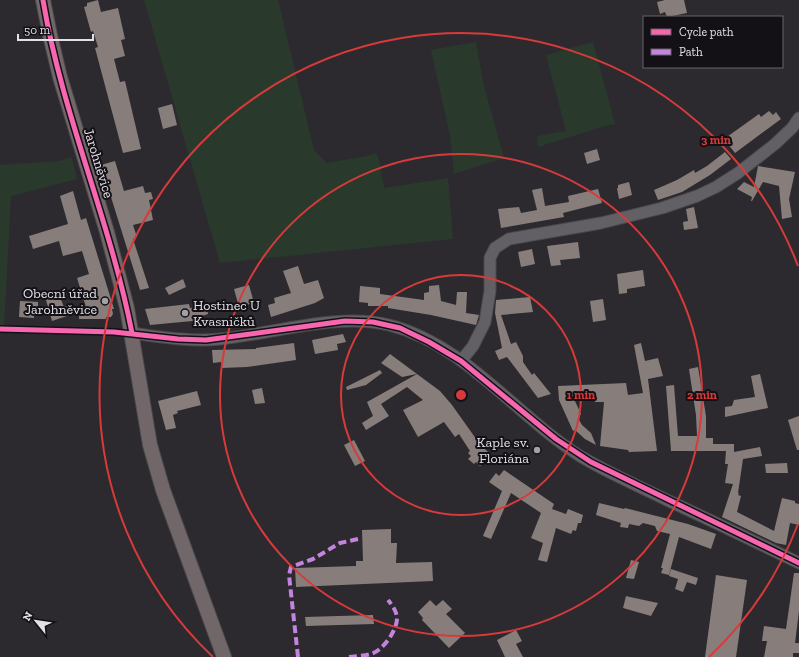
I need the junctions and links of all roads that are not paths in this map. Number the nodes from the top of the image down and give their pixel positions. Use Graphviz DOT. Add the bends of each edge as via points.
graph roads {
  1 [pos="43,0"];
  2 [pos="799,118"];
  3 [pos="132,333"];
  4 [pos="461,361"];
  5 [pos="799,563"];
  6 [pos="224,657"];
  1 -- 3 [label="main road, Jarohněvice" via="60,77 115,258"];
  2 -- 4 [label="street" via="781,139 763,154 722,183 697,196 662,208 601,223 509,239 495,248 490,258 490,291 485,322 473,346"];
  3 -- 4 [label="street" via="206,340 345,321 374,322 400,328"];
  3 -- 6 [label="main road, Jarohněvice" via="144,417 155,463"];
  4 -- 5 [label="street" via="556,439 591,462"];
}
